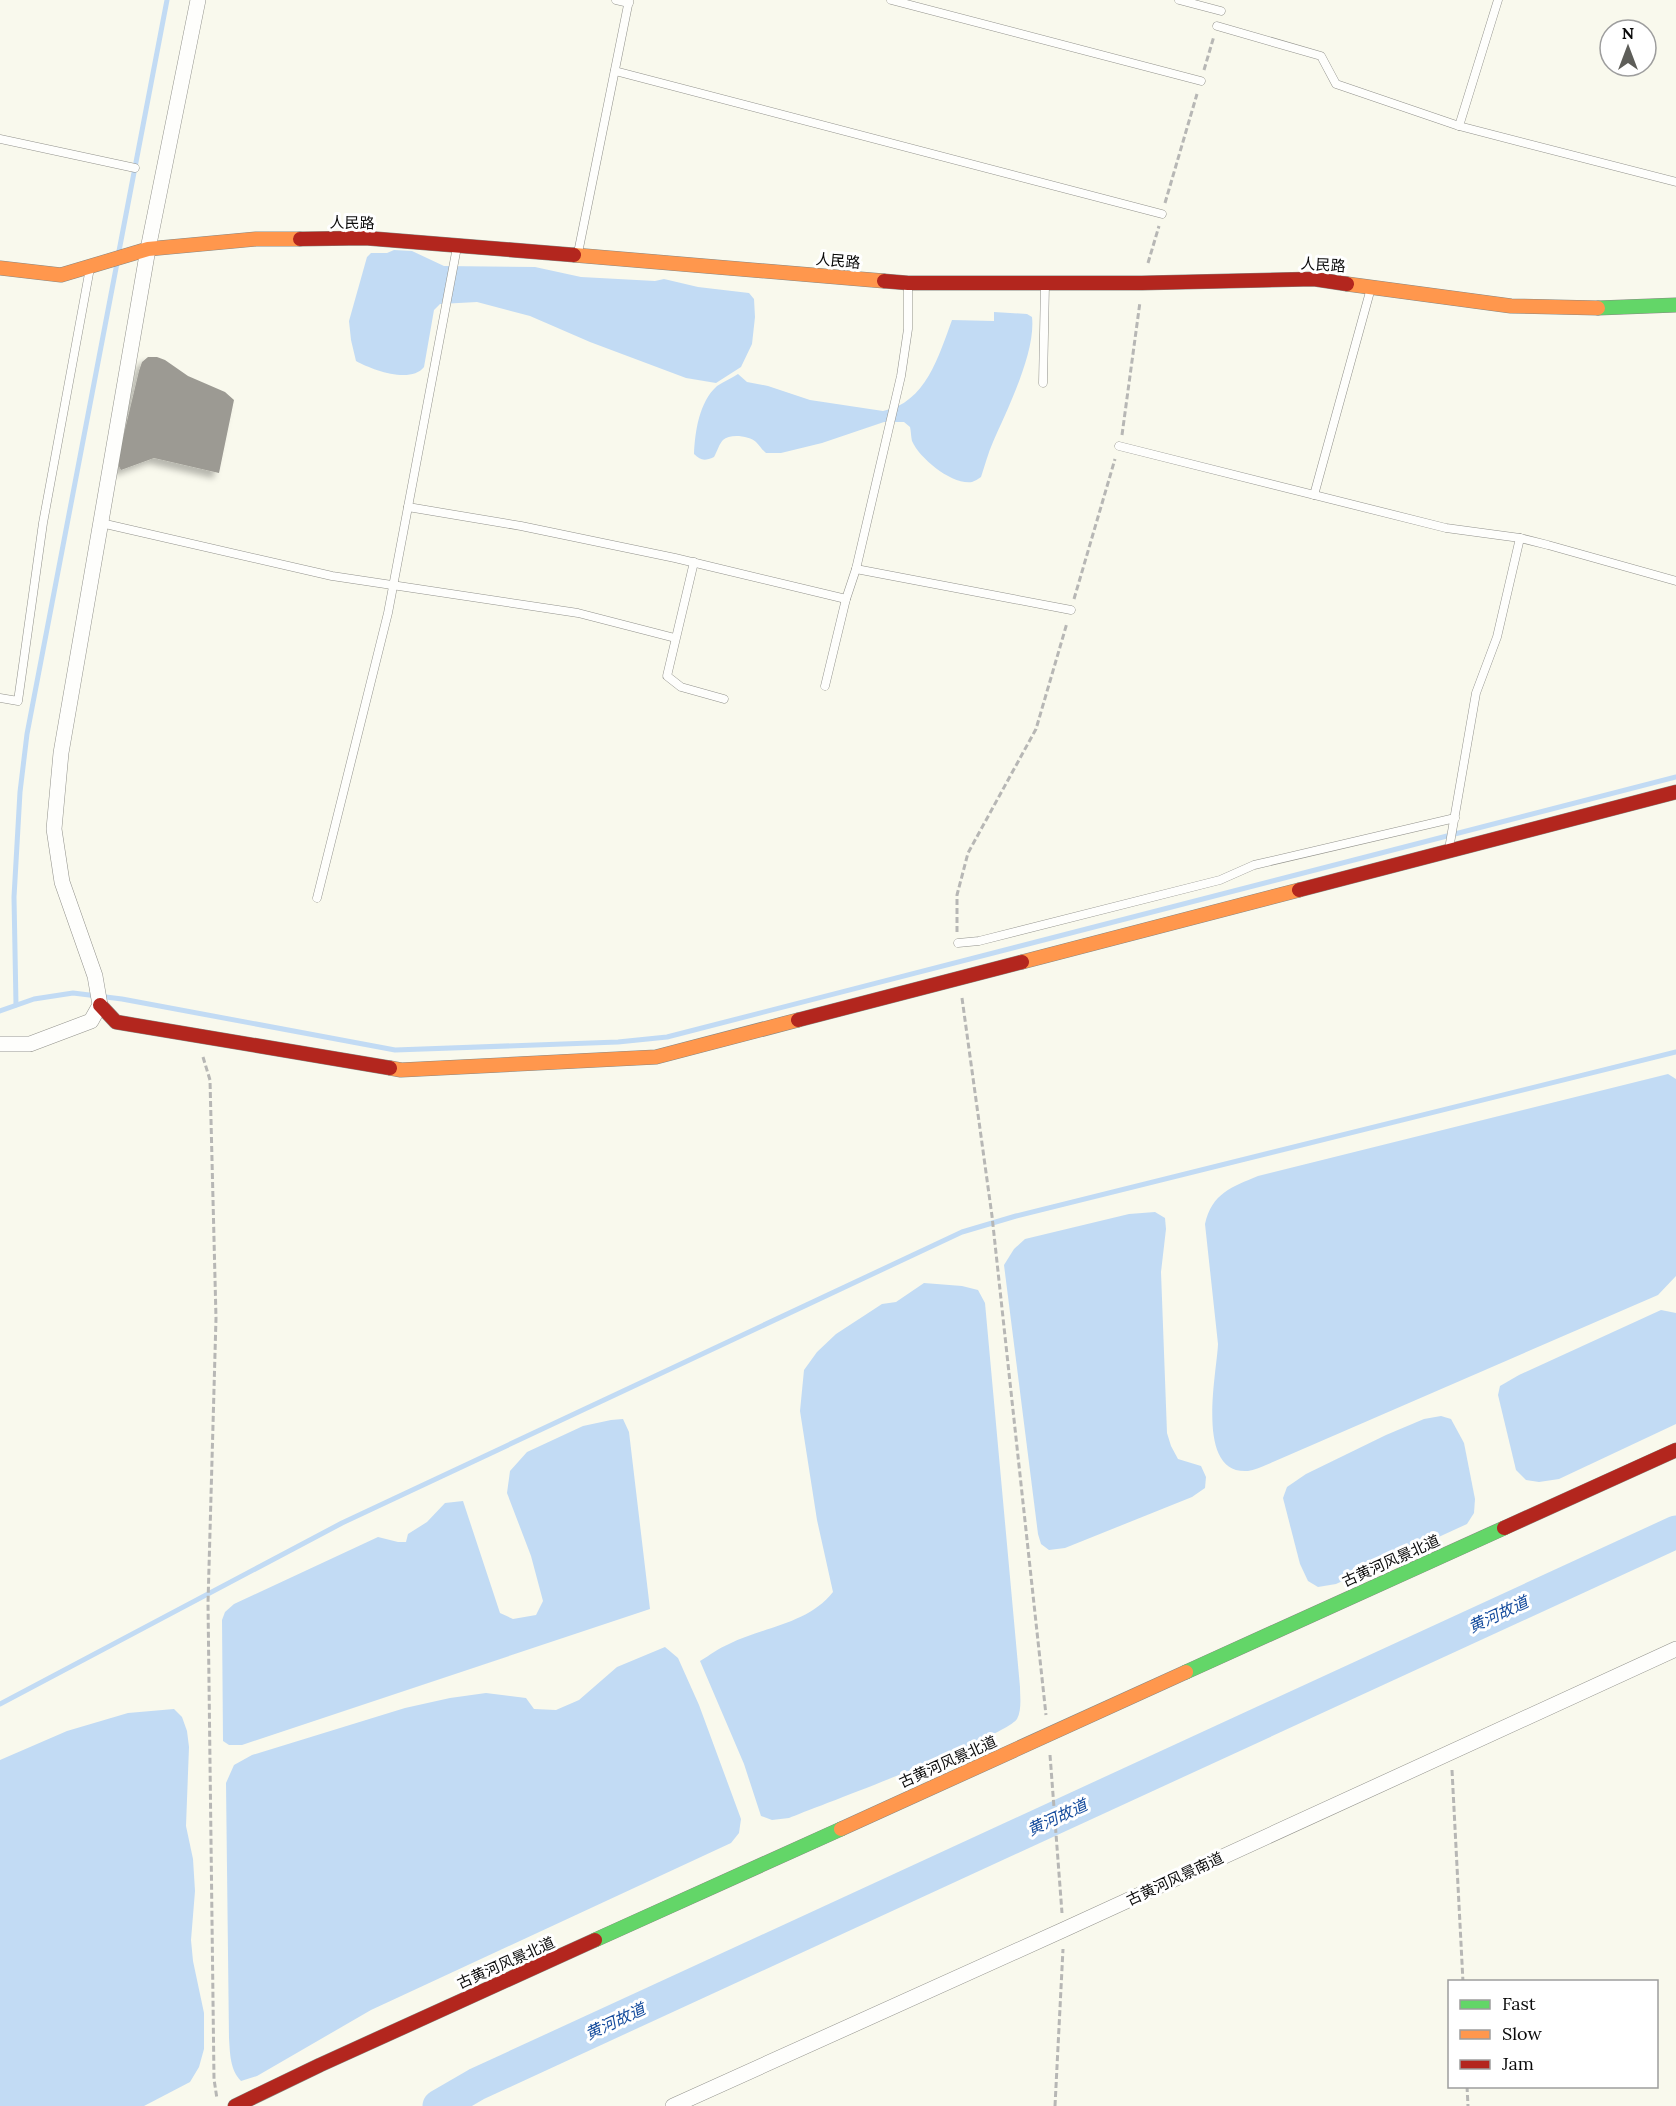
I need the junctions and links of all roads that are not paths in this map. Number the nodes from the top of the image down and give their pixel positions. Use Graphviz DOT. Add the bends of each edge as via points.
graph roads {
  1 [pos="198,0"];
  2 [pos="616,0"];
  3 [pos="891,0"];
  4 [pos="1179,0"];
  5 [pos="1498,0"];
  6 [pos="629,2"];
  7 [pos="1221,10"];
  8 [pos="1217,26"];
  9 [pos="615,71"];
  10 [pos="1201,81"];
  11 [pos="1460,126"];
  12 [pos="0,139"];
  13 [pos="135,168"];
  14 [pos="1676,182"];
  15 [pos="1162,214"];
  16 [pos="457,246"];
  17 [pos="148,249"];
  18 [pos="578,255"];
  19 [pos="90,266"];
  20 [pos="0,268"];
  21 [pos="908,283"];
  22 [pos="1045,283"];
  23 [pos="1372,287"];
  24 [pos="1676,305"];
  25 [pos="1043,383"];
  26 [pos="1119,446"];
  27 [pos="1314,495"];
  28 [pos="408,507"];
  29 [pos="101,523"];
  30 [pos="1520,538"];
  31 [pos="694,562"];
  32 [pos="856,569"];
  33 [pos="1676,581"];
  34 [pos="393,586"];
  35 [pos="846,599"];
  36 [pos="1071,610"];
  37 [pos="675,638"];
  38 [pos="825,686"];
  39 [pos="0,698"];
  40 [pos="724,699"];
  41 [pos="1676,792"];
  42 [pos="1454,822"];
  43 [pos="1450,848"];
  44 [pos="317,898"];
  45 [pos="958,943"];
  46 [pos="100,1005"];
  47 [pos="0,1044"];
  48 [pos="1676,1450"];
  49 [pos="1676,1649"];
  50 [pos="235,2106"];
  51 [pos="673,2106"];
  1 -- 17 [label="street"];
  2 -- 6 [label="lane"];
  3 -- 10 [label="lane"];
  4 -- 7 [label="lane"];
  5 -- 11 [label="lane"];
  6 -- 9 [label="lane"];
  8 -- 11 [label="lane" via="1321,56 1336,84"];
  9 -- 15 [label="lane"];
  9 -- 18 [label="lane"];
  11 -- 14 [label="lane"];
  12 -- 13 [label="lane"];
  16 -- 17 [label="street, 人民路" via="365,238 267,239"];
  16 -- 18 [label="street, 人民路"];
  16 -- 28 [label="lane"];
  17 -- 19 [label="street, 人民路"];
  17 -- 29 [label="street"];
  18 -- 21 [label="street, 人民路"];
  19 -- 20 [label="street, 人民路" via="61,275"];
  19 -- 39 [label="lane" via="43,523 18,701"];
  21 -- 22 [label="street, 人民路"];
  21 -- 32 [label="lane" via="908,329 901,376"];
  22 -- 23 [label="street, 人民路" via="1314,279"];
  22 -- 25 [label="lane"];
  23 -- 24 [label="street, 人民路" via="1511,306 1581,309"];
  23 -- 27 [label="lane"];
  26 -- 27 [label="lane"];
  27 -- 30 [label="lane" via="1446,528"];
  28 -- 31 [label="lane"];
  28 -- 34 [label="lane"];
  29 -- 34 [label="lane" via="332,576"];
  29 -- 46 [label="street" via="61,753 54,829 62,882"];
  30 -- 33 [label="lane"];
  30 -- 42 [label="lane" via="1497,637 1476,693"];
  31 -- 35 [label="lane"];
  31 -- 37 [label="lane"];
  32 -- 35 [label="lane"];
  32 -- 36 [label="lane"];
  34 -- 37 [label="lane" via="578,614"];
  34 -- 44 [label="lane"];
  35 -- 38 [label="lane"];
  37 -- 40 [label="lane" via="667,676 681,687"];
  41 -- 43 [label="street"];
  42 -- 43 [label="lane"];
  42 -- 45 [label="lane" via="1254,866 1220,880"];
  43 -- 46 [label="street" via="656,1057 400,1070 116,1022"];
  46 -- 47 [label="street" via="91,1021 30,1044"];
  48 -- 50 [label="street, 古黄河风景北道"];
  49 -- 51 [label="street, 古黄河风景南道"];
}
